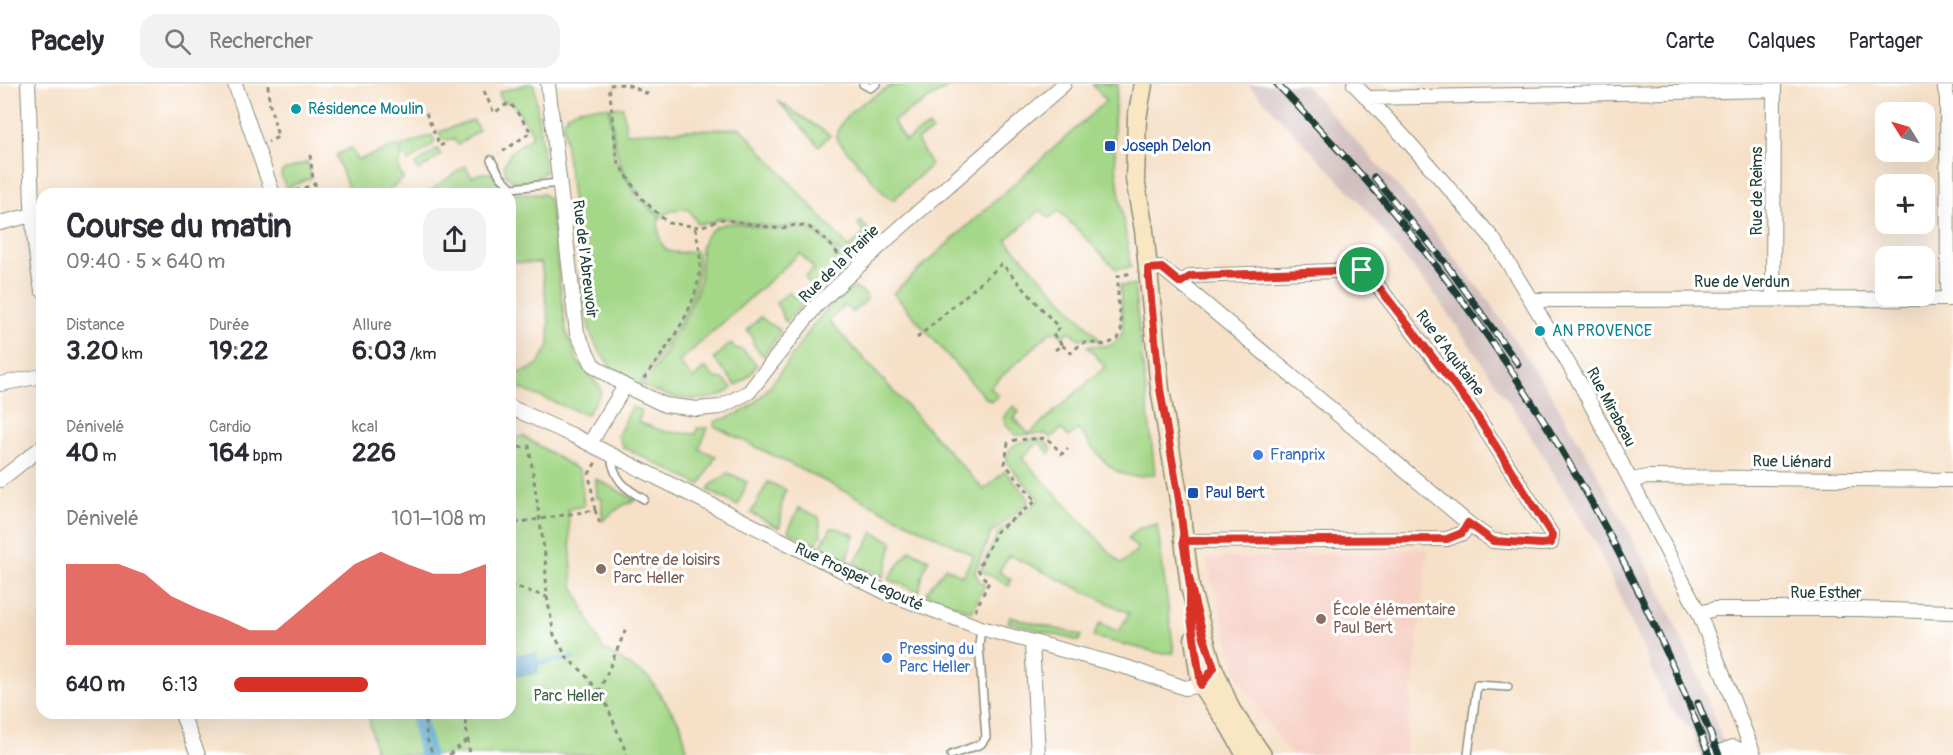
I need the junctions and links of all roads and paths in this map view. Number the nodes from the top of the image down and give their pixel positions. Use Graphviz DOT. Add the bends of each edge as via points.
graph roads {
  1 [pos="28,84"];
  2 [pos="235,84"];
  3 [pos="268,84"];
  4 [pos="548,84"];
  5 [pos="863,84"];
  6 [pos="876,84"];
  7 [pos="1064,84"];
  8 [pos="1143,84"];
  9 [pos="1354,84"];
  10 [pos="1944,84"];
  11 [pos="609,85"];
  12 [pos="1774,87"];
  13 [pos="484,91"];
  14 [pos="648,94"];
  15 [pos="1367,98"];
  16 [pos="426,113"];
  17 [pos="444,144"];
  18 [pos="257,147"];
  19 [pos="310,155"];
  20 [pos="491,160"];
  21 [pos="559,183"];
  22 [pos="315,184"];
  23 [pos="271,188"];
  24 [pos="304,188"];
  25 [pos="317,188"];
  26 [pos="32,215"];
  27 [pos="0,223"];
  28 [pos="695,227"];
  29 [pos="36,260"];
  30 [pos="848,266"];
  31 [pos="1148,269"];
  32 [pos="1180,283"];
  33 [pos="1773,299"];
  34 [pos="1951,299"];
  35 [pos="1531,300"];
  36 [pos="917,338"];
  37 [pos="1062,345"];
  38 [pos="1055,350"];
  39 [pos="36,377"];
  40 [pos="0,384"];
  41 [pos="640,385"];
  42 [pos="625,386"];
  43 [pos="516,410"];
  44 [pos="516,448"];
  45 [pos="1068,448"];
  46 [pos="601,449"];
  47 [pos="36,452"];
  48 [pos="0,480"];
  49 [pos="1631,480"];
  50 [pos="1953,480"];
  51 [pos="644,499"];
  52 [pos="595,510"];
  53 [pos="539,519"];
  54 [pos="516,523"];
  55 [pos="1468,523"];
  56 [pos="601,527"];
  57 [pos="1183,541"];
  58 [pos="516,587"];
  59 [pos="1190,587"];
  60 [pos="548,597"];
  61 [pos="1953,612"];
  62 [pos="1699,613"];
  63 [pos="975,626"];
  64 [pos="626,629"];
  65 [pos="1032,643"];
  66 [pos="1214,668"];
  67 [pos="1201,685"];
  68 [pos="1508,687"];
  69 [pos="599,692"];
  70 [pos="184,719"];
  71 [pos="425,719"];
  72 [pos="465,719"];
  73 [pos="1240,734"];
  74 [pos="468,739"];
  75 [pos="198,755"];
  76 [pos="433,755"];
  77 [pos="449,755"];
  78 [pos="470,755"];
  79 [pos="627,755"];
  80 [pos="951,755"];
  81 [pos="1038,755"];
  82 [pos="1246,755"];
  83 [pos="1262,755"];
  84 [pos="1468,755"];
  85 [pos="1711,755"];
  86 [pos="1753,755"];
  1 -- 26 [label="street"];
  2 -- 18 [label="street"];
  3 -- 18 [label="path" via="278,137"];
  4 -- 21 [label="street, Rue de l'Abreuvoir"];
  5 -- 6 [label="lane" via="870,88"];
  7 -- 42 [label="street, Rue de la Prairie" via="816,306 749,392 720,407 698,409 665,405"];
  8 -- 31 [label="main road" via="1137,119 1135,179"];
  9 -- 15 [label="street, Rue Mirabeau"];
  10 -- 34 [label="street"];
  11 -- 14 [label="path" via="626,84"];
  11 -- 28 [label="path" via="617,160 626,177 640,197 668,223"];
  12 -- 15 [label="street"];
  12 -- 33 [label="street, Rue de Reims"];
  13 -- 20 [label="path" via="494,113 511,104 531,132"];
  15 -- 35 [label="street, Rue Mirabeau" via="1494,240"];
  16 -- 17 [label="path" via="440,146"];
  18 -- 23 [label="street"];
  19 -- 22 [label="path"];
  20 -- 21 [label="lane" via="512,188"];
  21 -- 42 [label="street, Rue de l'Abreuvoir" via="577,333 594,365"];
  22 -- 24 [label="path"];
  22 -- 25 [label="path"];
  26 -- 27 [label="street"];
  26 -- 29 [label="street"];
  28 -- 30 [label="path" via="722,219 780,229 809,227"];
  28 -- 41 [label="path" via="700,260 691,304 676,334"];
  31 -- 32 [label="street, Rue d'Aquitaine" via="1162,268"];
  31 -- 37 [label="path" via="1119,276 1122,327 1118,339 1105,345 1082,343 1071,353"];
  31 -- 57 [label="main road" via="1160,389"];
  32 -- 55 [label="street, Rue d'Aquitaine"];
  32 -- 55 [label="street, Rue d'Aquitaine" via="1191,276 1362,270 1368,273 1471,407 1552,535 1551,543 1493,541"];
  33 -- 34 [label="street, Rue de Verdun"];
  33 -- 35 [label="street, Rue de Verdun"];
  35 -- 49 [label="street, Rue Mirabeau"];
  36 -- 37 [label="path" via="1002,264 1059,328 1053,334"];
  37 -- 38 [label="path"];
  39 -- 40 [label="street"];
  42 -- 46 [label="street"];
  43 -- 46 [label="street, Rue Prosper Legouté"];
  44 -- 53 [label="path" via="529,446"];
  45 -- 63 [label="path" via="1062,454 1047,438 1008,443 1005,464 1036,501 992,539 978,569 989,582"];
  46 -- 51 [label="lane" via="621,484"];
  46 -- 52 [label="path" via="589,474"];
  46 -- 63 [label="street, Rue Prosper Legouté" via="887,593"];
  47 -- 48 [label="street"];
  49 -- 50 [label="street, Rue Liénard"];
  49 -- 62 [label="street, Rue Mirabeau"];
  52 -- 53 [label="path"];
  52 -- 56 [label="path"];
  53 -- 54 [label="path"];
  53 -- 60 [label="path"];
  55 -- 57 [label="street" via="1462,533 1447,539"];
  57 -- 59 [label="main road"];
  58 -- 60 [label="path"];
  59 -- 66 [label="main road"];
  59 -- 67 [label="main road"];
  60 -- 69 [label="path" via="554,635 568,659"];
  61 -- 62 [label="street, Rue Esther" via="1715,609"];
  62 -- 86 [label="street, Rue Mirabeau"];
  63 -- 65 [label="street, Rue Prosper Legouté"];
  63 -- 80 [label="lane" via="986,737 981,744"];
  64 -- 69 [label="path"];
  65 -- 67 [label="street, Rue Prosper Legouté" via="1129,668 1185,688"];
  65 -- 81 [label="street"];
  66 -- 67 [label="main road"];
  66 -- 73 [label="main road"];
  67 -- 73 [label="main road"];
  68 -- 84 [label="lane" via="1477,685"];
  69 -- 79 [label="path"];
  70 -- 75 [label="street"];
  71 -- 76 [label="path"];
  72 -- 74 [label="path"];
  73 -- 82 [label="main road"];
  73 -- 83 [label="main road"];
  74 -- 77 [label="path"];
  74 -- 78 [label="path"];
  85 -- 86 [label="street" via="1733,747"];
}
